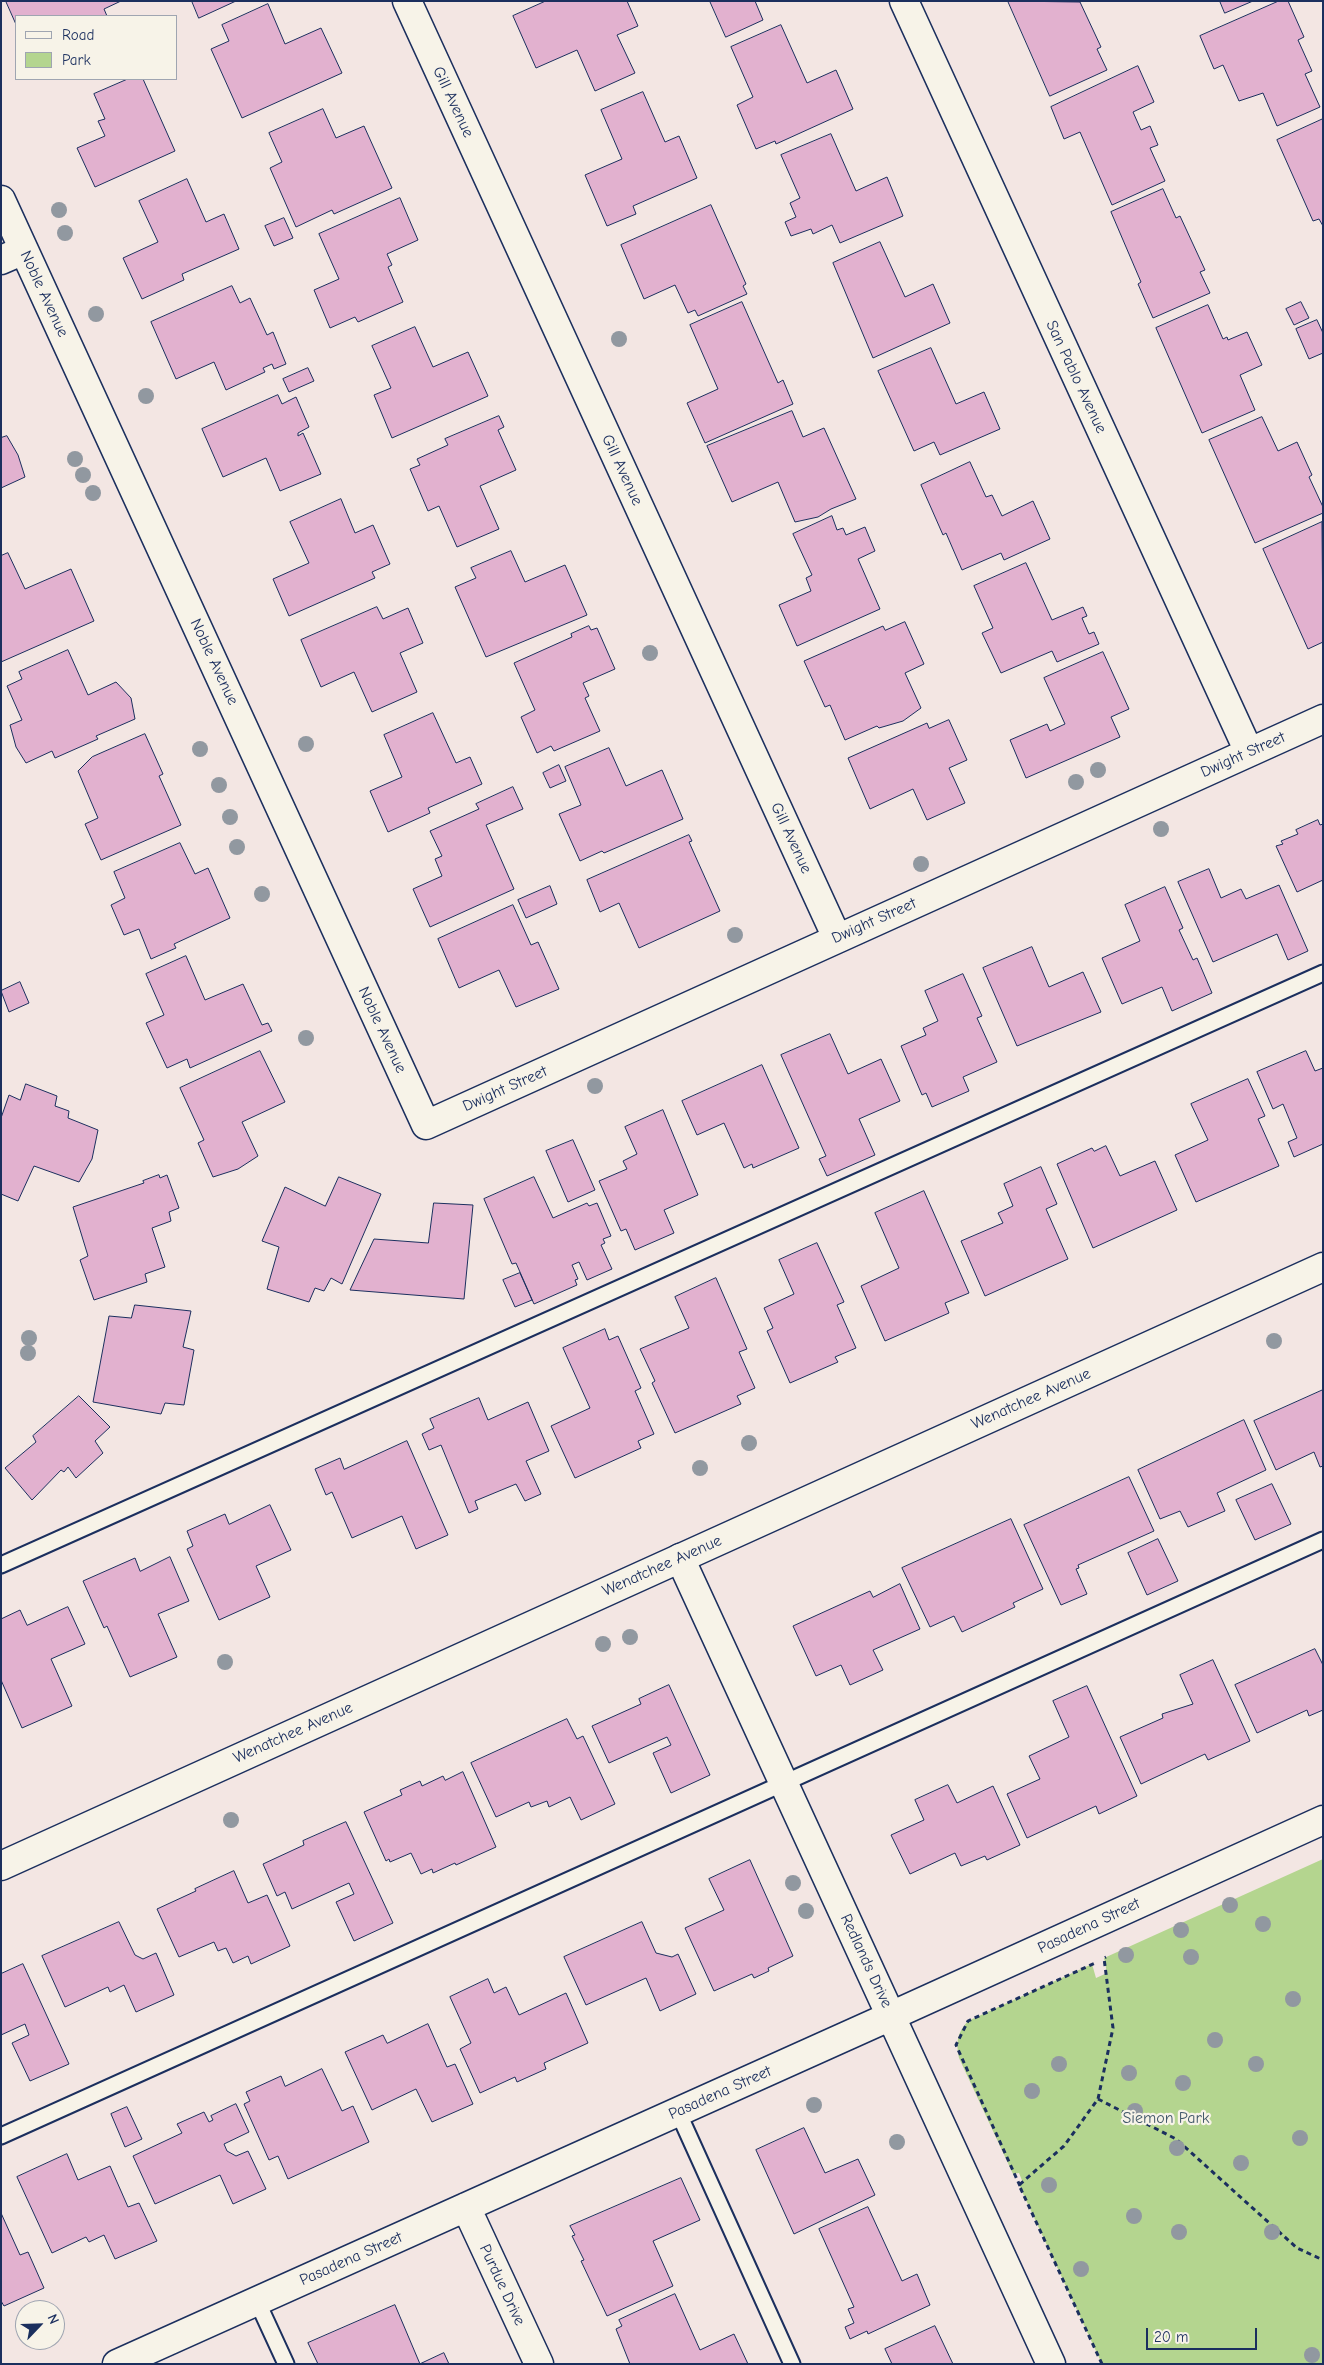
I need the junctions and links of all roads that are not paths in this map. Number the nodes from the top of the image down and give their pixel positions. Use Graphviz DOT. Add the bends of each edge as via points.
graph roads {
  1 [pos="407,1"];
  2 [pos="904,1"];
  3 [pos="1,200"];
  4 [pos="13,255"];
  5 [pos="1323,718"];
  6 [pos="1249,752"];
  7 [pos="837,938"];
  8 [pos="1323,973"];
  9 [pos="426,1125"];
  10 [pos="1323,1267"];
  11 [pos="1323,1540"];
  12 [pos="680,1558"];
  13 [pos="1,1565"];
  14 [pos="784,1783"];
  15 [pos="1323,1820"];
  16 [pos="1,1866"];
  17 [pos="891,2016"];
  18 [pos="678,2112"];
  19 [pos="1,2136"];
  20 [pos="466,2207"];
  21 [pos="257,2301"];
  22 [pos="117,2364"];
  23 [pos="286,2364"];
  24 [pos="539,2364"];
  25 [pos="792,2364"];
  26 [pos="1051,2364"];
  1 -- 7 [label="street, Gill Avenue"];
  2 -- 6 [label="street, San Pablo Avenue"];
  3 -- 4 [label="street, Noble Avenue"];
  4 -- 9 [label="street, Noble Avenue"];
  5 -- 6 [label="street, Dwight Street"];
  6 -- 7 [label="street, Dwight Street"];
  7 -- 9 [label="street, Dwight Street"];
  8 -- 13 [label="lane"];
  10 -- 12 [label="street, Wenatchee Avenue"];
  11 -- 14 [label="lane"];
  12 -- 14 [label="street, Redlands Drive"];
  12 -- 16 [label="street, Wenatchee Avenue"];
  14 -- 17 [label="street, Redlands Drive"];
  14 -- 19 [label="lane"];
  15 -- 17 [label="street, Pasadena Street"];
  17 -- 18 [label="street, Pasadena Street"];
  17 -- 26 [label="street, Redlands Drive"];
  18 -- 20 [label="street, Pasadena Street"];
  18 -- 25 [label="lane"];
  20 -- 21 [label="street, Pasadena Street"];
  20 -- 24 [label="street, Purdue Drive"];
  21 -- 22 [label="street, Pasadena Street"];
  21 -- 23 [label="lane"];
}
